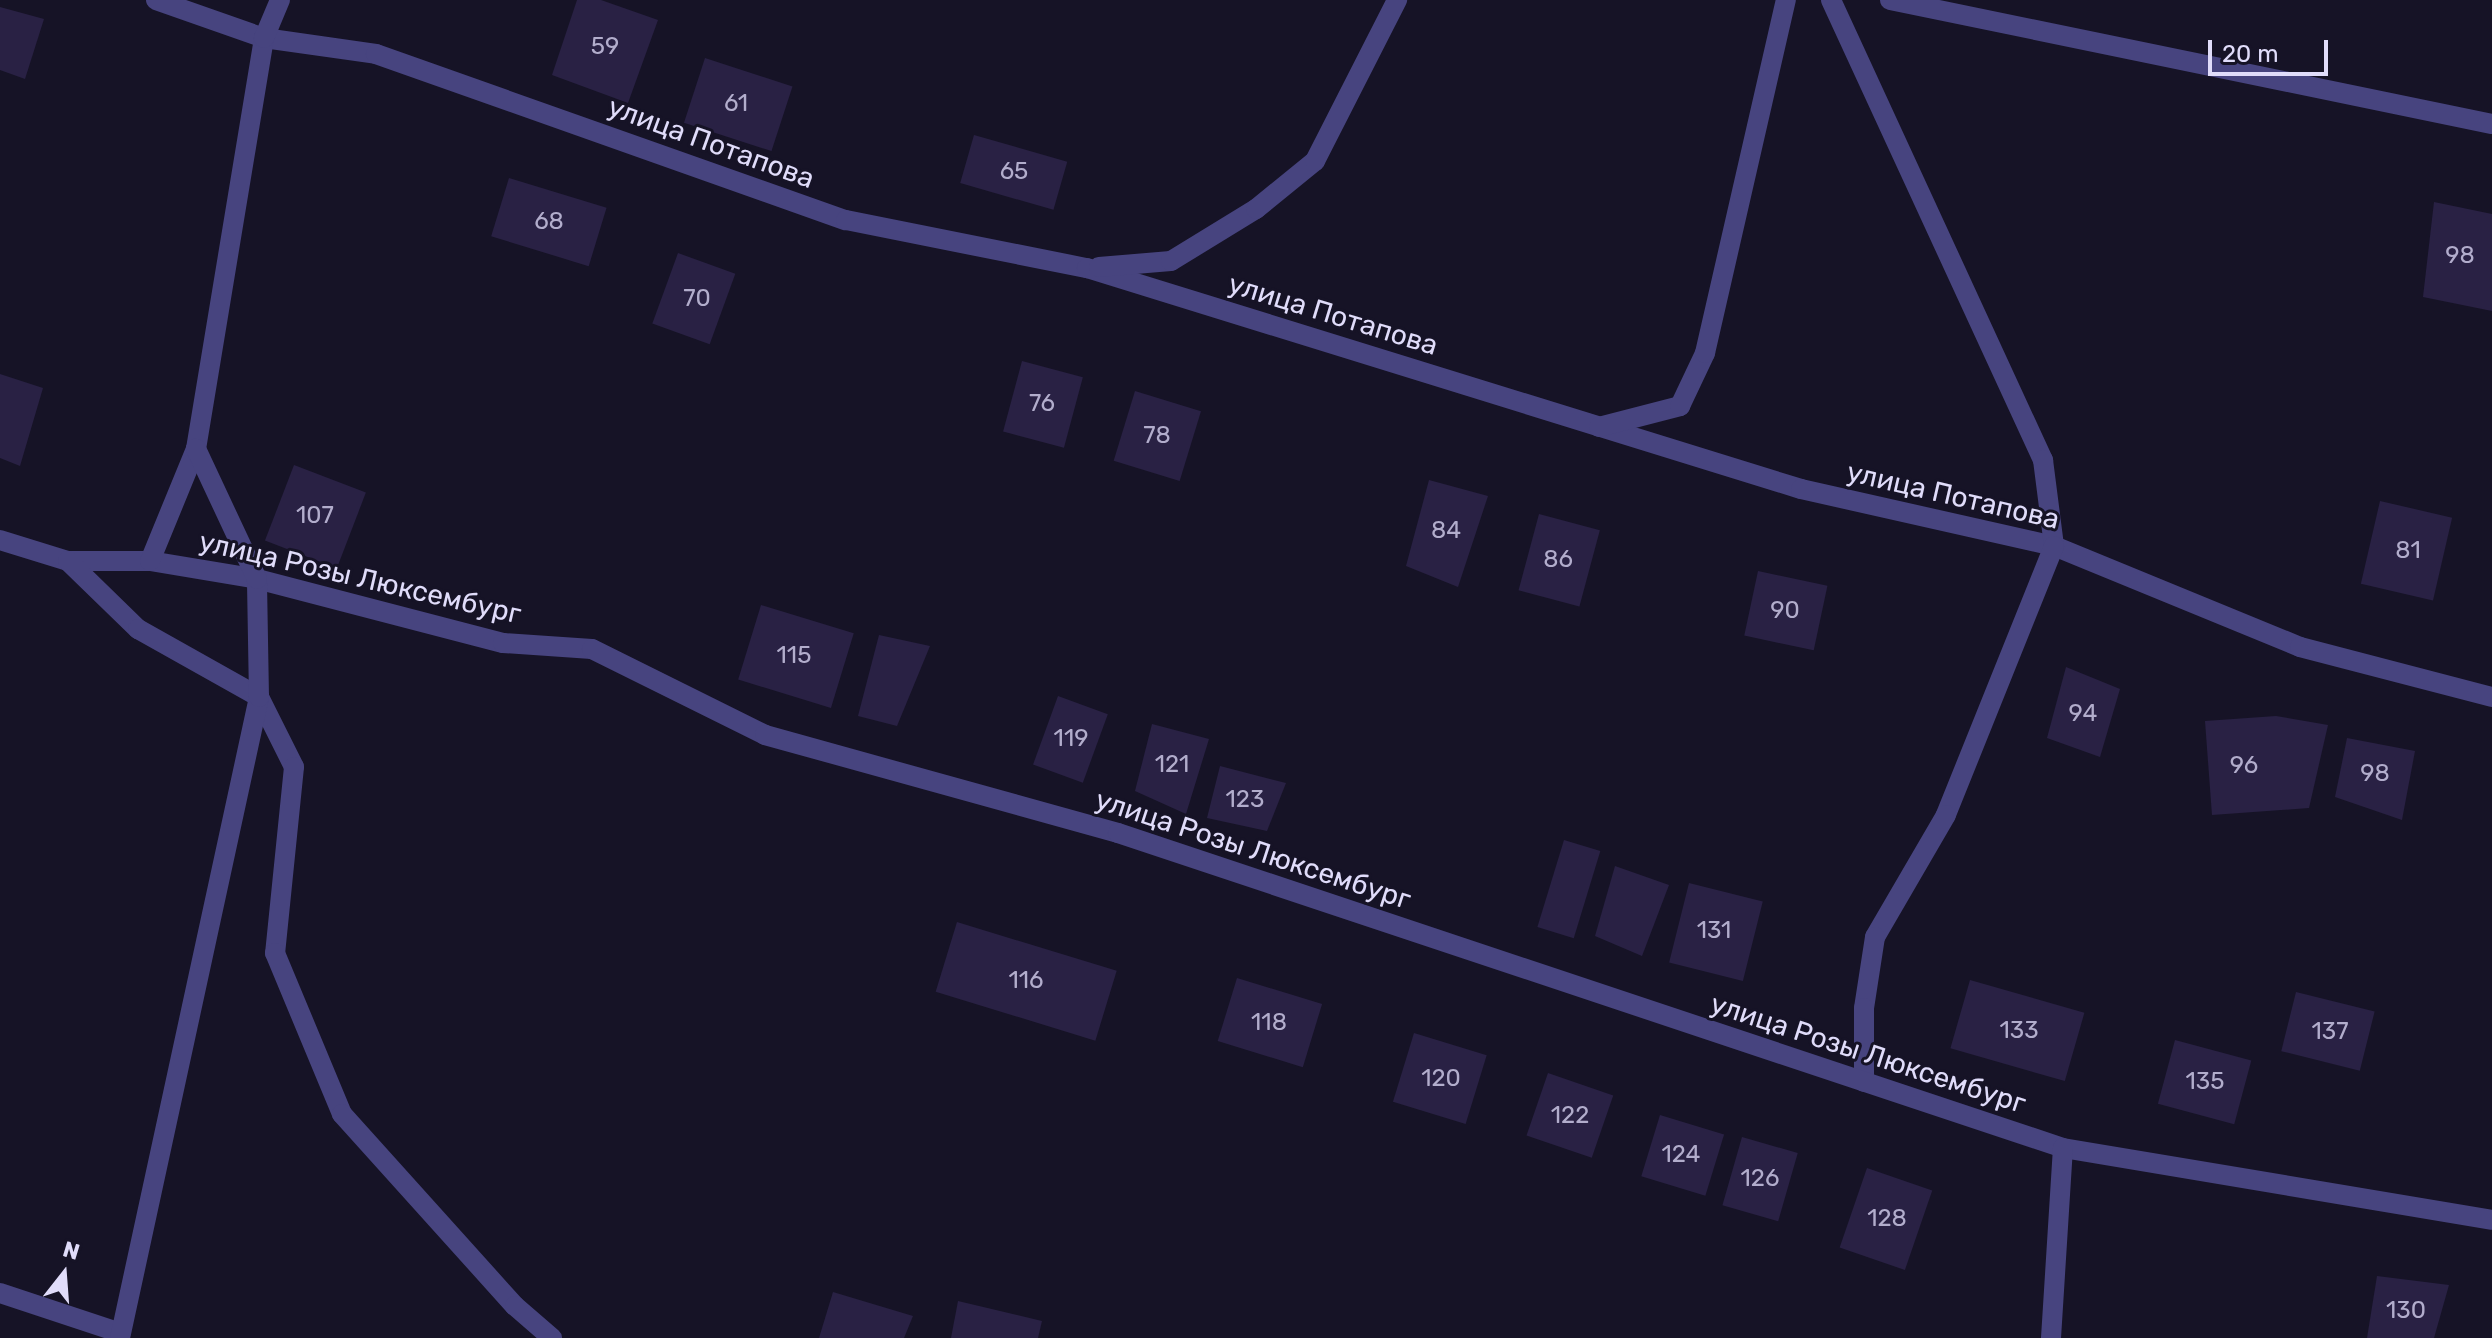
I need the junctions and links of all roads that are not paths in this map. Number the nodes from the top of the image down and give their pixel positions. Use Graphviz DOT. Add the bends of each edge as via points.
graph roads {
  1 [pos="156,0"];
  2 [pos="280,0"];
  3 [pos="1397,0"];
  4 [pos="1786,0"];
  5 [pos="1831,0"];
  6 [pos="1890,0"];
  7 [pos="264,38"];
  8 [pos="2492,124"];
  9 [pos="1087,268"];
  10 [pos="1599,427"];
  11 [pos="196,449"];
  12 [pos="0,540"];
  13 [pos="2054,546"];
  14 [pos="68,561"];
  15 [pos="150,561"];
  16 [pos="257,579"];
  17 [pos="259,697"];
  18 [pos="2492,697"];
  19 [pos="1864,1082"];
  20 [pos="2063,1148"];
  21 [pos="2492,1220"];
  22 [pos="0,1293"];
  23 [pos="120,1336"];
  24 [pos="552,1338"];
  25 [pos="2051,1338"];
  1 -- 7 [label="street, улица Потапова"];
  2 -- 7 [label="street"];
  3 -- 9 [label="street" via="1315,161 1256,209 1171,261"];
  4 -- 10 [label="street" via="1705,353 1680,406"];
  5 -- 13 [label="street" via="2043,460"];
  6 -- 8 [label="street"];
  7 -- 9 [label="street, улица Потапова" via="376,54 846,220"];
  7 -- 11 [label="street"];
  9 -- 10 [label="street, улица Потапова"];
  10 -- 13 [label="street, улица Потапова" via="1801,489"];
  11 -- 15 [label="street"];
  11 -- 16 [label="street"];
  12 -- 14 [label="street, улица Розы Люксембург"];
  13 -- 18 [label="street, улица Потапова" via="2300,647"];
  13 -- 19 [label="street" via="1946,815 1875,937 1864,1008"];
  14 -- 15 [label="street, улица Розы Люксембург"];
  14 -- 17 [label="street" via="138,629"];
  15 -- 16 [label="street, улица Розы Люксембург"];
  16 -- 17 [label="street"];
  16 -- 19 [label="street, улица Розы Люксембург" via="503,643 592,649 765,735 1118,833"];
  17 -- 23 [label="street"];
  17 -- 24 [label="street" via="294,767 275,953 342,1114 515,1306"];
  19 -- 20 [label="street, улица Розы Люксембург"];
  20 -- 21 [label="street, улица Розы Люксембург"];
  20 -- 25 [label="street"];
  22 -- 23 [label="street"];
}
